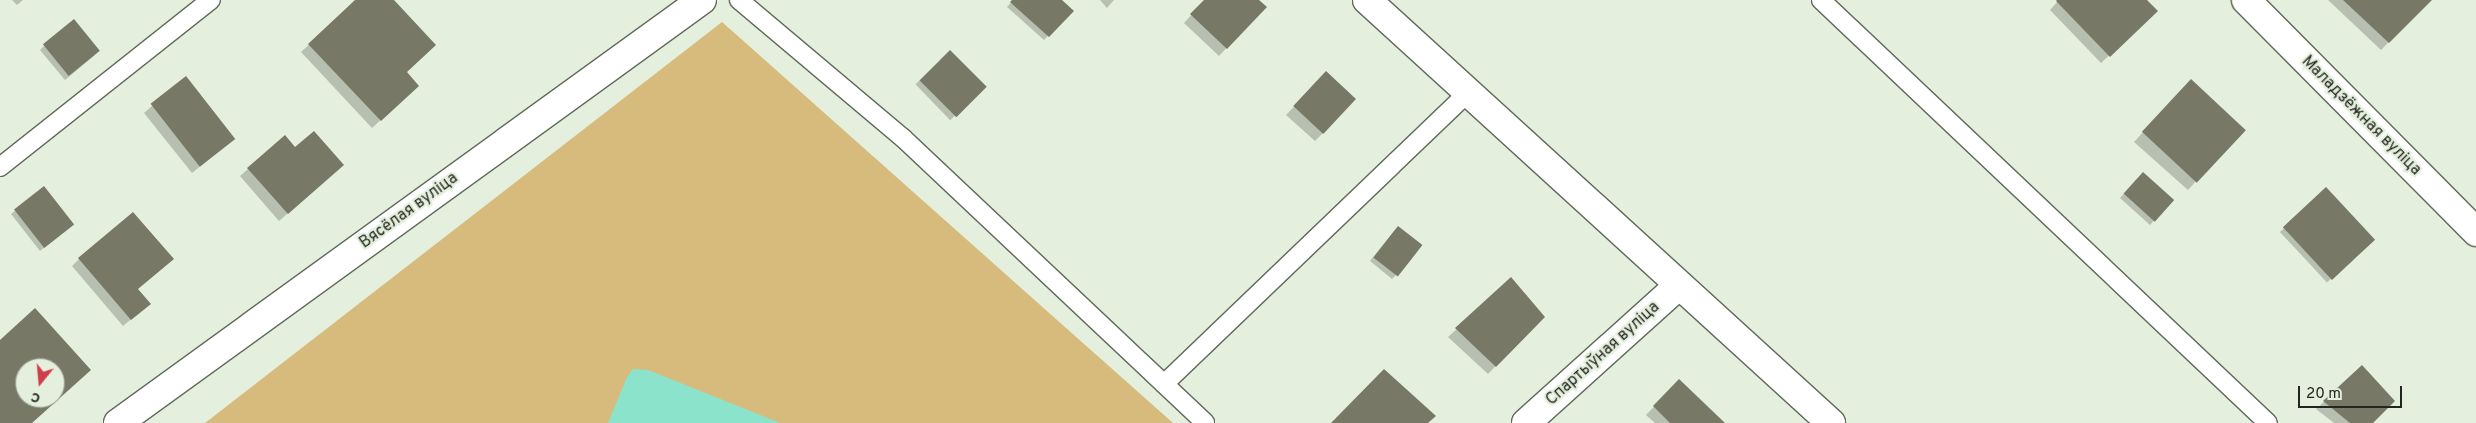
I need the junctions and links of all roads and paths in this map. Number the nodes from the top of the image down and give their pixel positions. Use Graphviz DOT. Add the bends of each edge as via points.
graph roads {
  1 [pos="211,0"];
  2 [pos="702,0"];
  3 [pos="739,0"];
  4 [pos="1367,0"];
  5 [pos="1821,0"];
  6 [pos="2246,0"];
  7 [pos="1468,92"];
  8 [pos="0,168"];
  9 [pos="2476,232"];
  10 [pos="1679,285"];
  11 [pos="1164,384"];
  12 [pos="118,423"];
  13 [pos="1205,423"];
  14 [pos="1526,423"];
  15 [pos="1832,423"];
  16 [pos="2268,423"];
  1 -- 8 [label="lane"];
  2 -- 12 [label="street, Вясёлая вуліца"];
  3 -- 11 [label="lane" via="903,138"];
  4 -- 7 [label="street"];
  5 -- 16 [label="lane"];
  6 -- 9 [label="street, Маладзёжная вуліца"];
  7 -- 10 [label="street"];
  7 -- 11 [label="lane"];
  10 -- 14 [label="street, Спартыўная вуліца"];
  10 -- 15 [label="street"];
  11 -- 13 [label="lane"];
}
